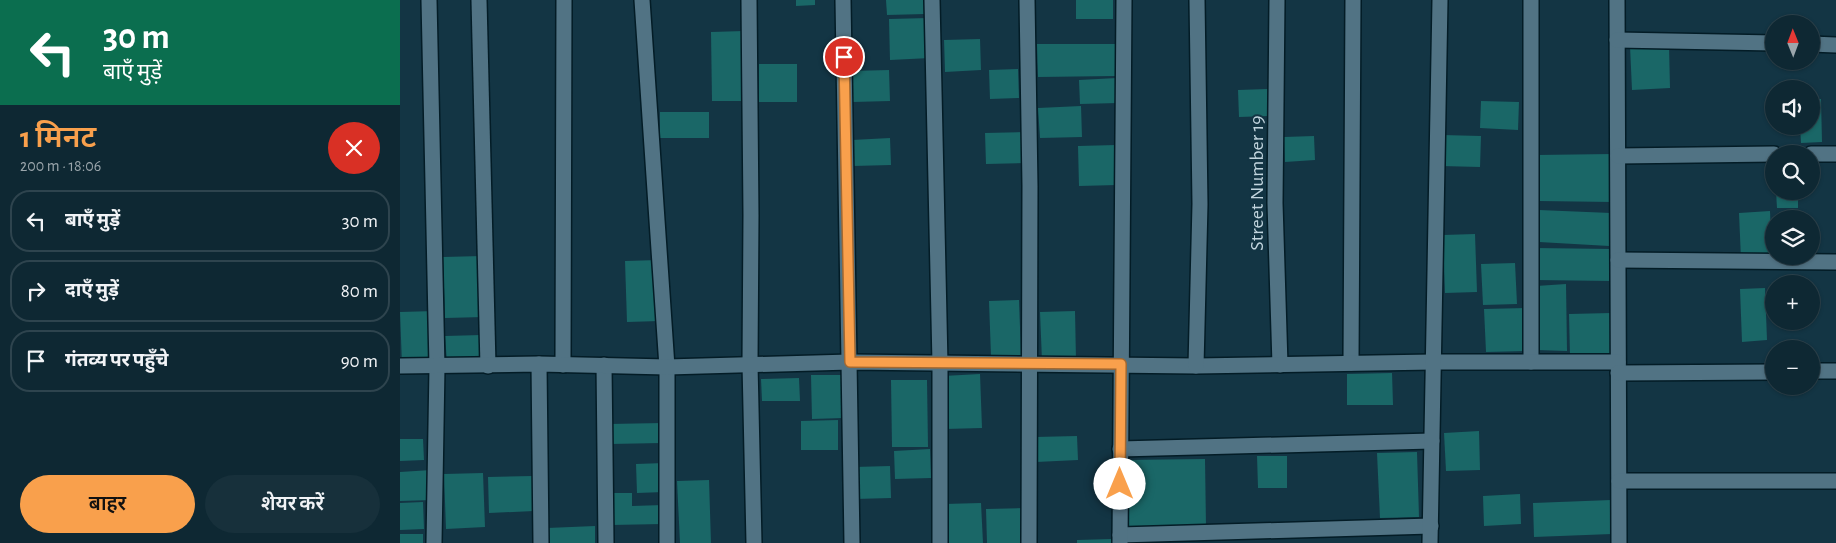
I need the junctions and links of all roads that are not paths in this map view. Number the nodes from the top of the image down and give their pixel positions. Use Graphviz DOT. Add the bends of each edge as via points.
graph roads {
  1 [pos="429,0"];
  2 [pos="479,0"];
  3 [pos="564,0"];
  4 [pos="642,0"];
  5 [pos="749,0"];
  6 [pos="843,0"];
  7 [pos="932,0"];
  8 [pos="1027,0"];
  9 [pos="1124,0"];
  10 [pos="1197,0"];
  11 [pos="1277,0"];
  12 [pos="1353,0"];
  13 [pos="1440,0"];
  14 [pos="1531,0"];
  15 [pos="1617,0"];
  16 [pos="1617,40"];
  17 [pos="1765,43"];
  18 [pos="1820,44"];
  19 [pos="1836,45"];
  20 [pos="1765,154"];
  21 [pos="1820,154"];
  22 [pos="1836,154"];
  23 [pos="1618,156"];
  24 [pos="1618,260"];
  25 [pos="1836,262"];
  26 [pos="850,362"];
  27 [pos="1433,362"];
  28 [pos="1531,362"];
  29 [pos="539,364"];
  30 [pos="750,364"];
  31 [pos="940,364"];
  32 [pos="1028,364"];
  33 [pos="1121,364"];
  34 [pos="1351,364"];
  35 [pos="563,365"];
  36 [pos="604,365"];
  37 [pos="1280,365"];
  38 [pos="400,366"];
  39 [pos="488,366"];
  40 [pos="1196,366"];
  41 [pos="437,367"];
  42 [pos="667,367"];
  43 [pos="1618,368"];
  44 [pos="1820,371"];
  45 [pos="1836,371"];
  46 [pos="1765,372"];
  47 [pos="1432,441"];
  48 [pos="1120,449"];
  49 [pos="1619,481"];
  50 [pos="1836,481"];
  51 [pos="1430,526"];
  52 [pos="1120,539"];
  53 [pos="434,543"];
  54 [pos="541,543"];
  55 [pos="606,543"];
  56 [pos="668,543"];
  57 [pos="754,543"];
  58 [pos="852,543"];
  59 [pos="940,543"];
  60 [pos="1029,543"];
  61 [pos="1430,543"];
  62 [pos="1619,543"];
  1 -- 41 [label="street"];
  2 -- 39 [label="street"];
  3 -- 35 [label="street"];
  4 -- 42 [label="street"];
  5 -- 30 [label="street"];
  6 -- 26 [label="street"];
  7 -- 31 [label="street"];
  8 -- 32 [label="street"];
  9 -- 33 [label="street"];
  10 -- 40 [label="street" via="1200,204"];
  11 -- 37 [label="street, Street Number 19" via="1275,202"];
  12 -- 34 [label="street"];
  13 -- 27 [label="street"];
  14 -- 28 [label="street"];
  15 -- 16 [label="street"];
  16 -- 17 [label="street"];
  16 -- 23 [label="street"];
  18 -- 19 [label="street"];
  20 -- 23 [label="street"];
  21 -- 22 [label="street"];
  23 -- 24 [label="street"];
  24 -- 25 [label="street"];
  24 -- 43 [label="street"];
  26 -- 30 [label="street"];
  26 -- 31 [label="street"];
  26 -- 58 [label="street"];
  27 -- 28 [label="street"];
  27 -- 34 [label="street"];
  27 -- 47 [label="street"];
  28 -- 43 [label="street"];
  29 -- 35 [label="street"];
  29 -- 39 [label="street"];
  29 -- 54 [label="street"];
  30 -- 42 [label="street"];
  30 -- 57 [label="street"];
  31 -- 32 [label="street"];
  31 -- 59 [label="street"];
  32 -- 33 [label="street"];
  32 -- 60 [label="street"];
  33 -- 40 [label="street"];
  33 -- 48 [label="street"];
  34 -- 37 [label="street"];
  35 -- 36 [label="street"];
  36 -- 42 [label="street"];
  36 -- 55 [label="street"];
  37 -- 40 [label="street"];
  38 -- 41 [label="street"];
  39 -- 41 [label="street"];
  41 -- 53 [label="street"];
  42 -- 56 [label="street"];
  43 -- 46 [label="street"];
  43 -- 49 [label="street"];
  44 -- 45 [label="street"];
  47 -- 48 [label="street"];
  47 -- 51 [label="street"];
  48 -- 52 [label="street"];
  49 -- 50 [label="street"];
  49 -- 62 [label="street"];
  51 -- 52 [label="street"];
  51 -- 61 [label="street"];
}
